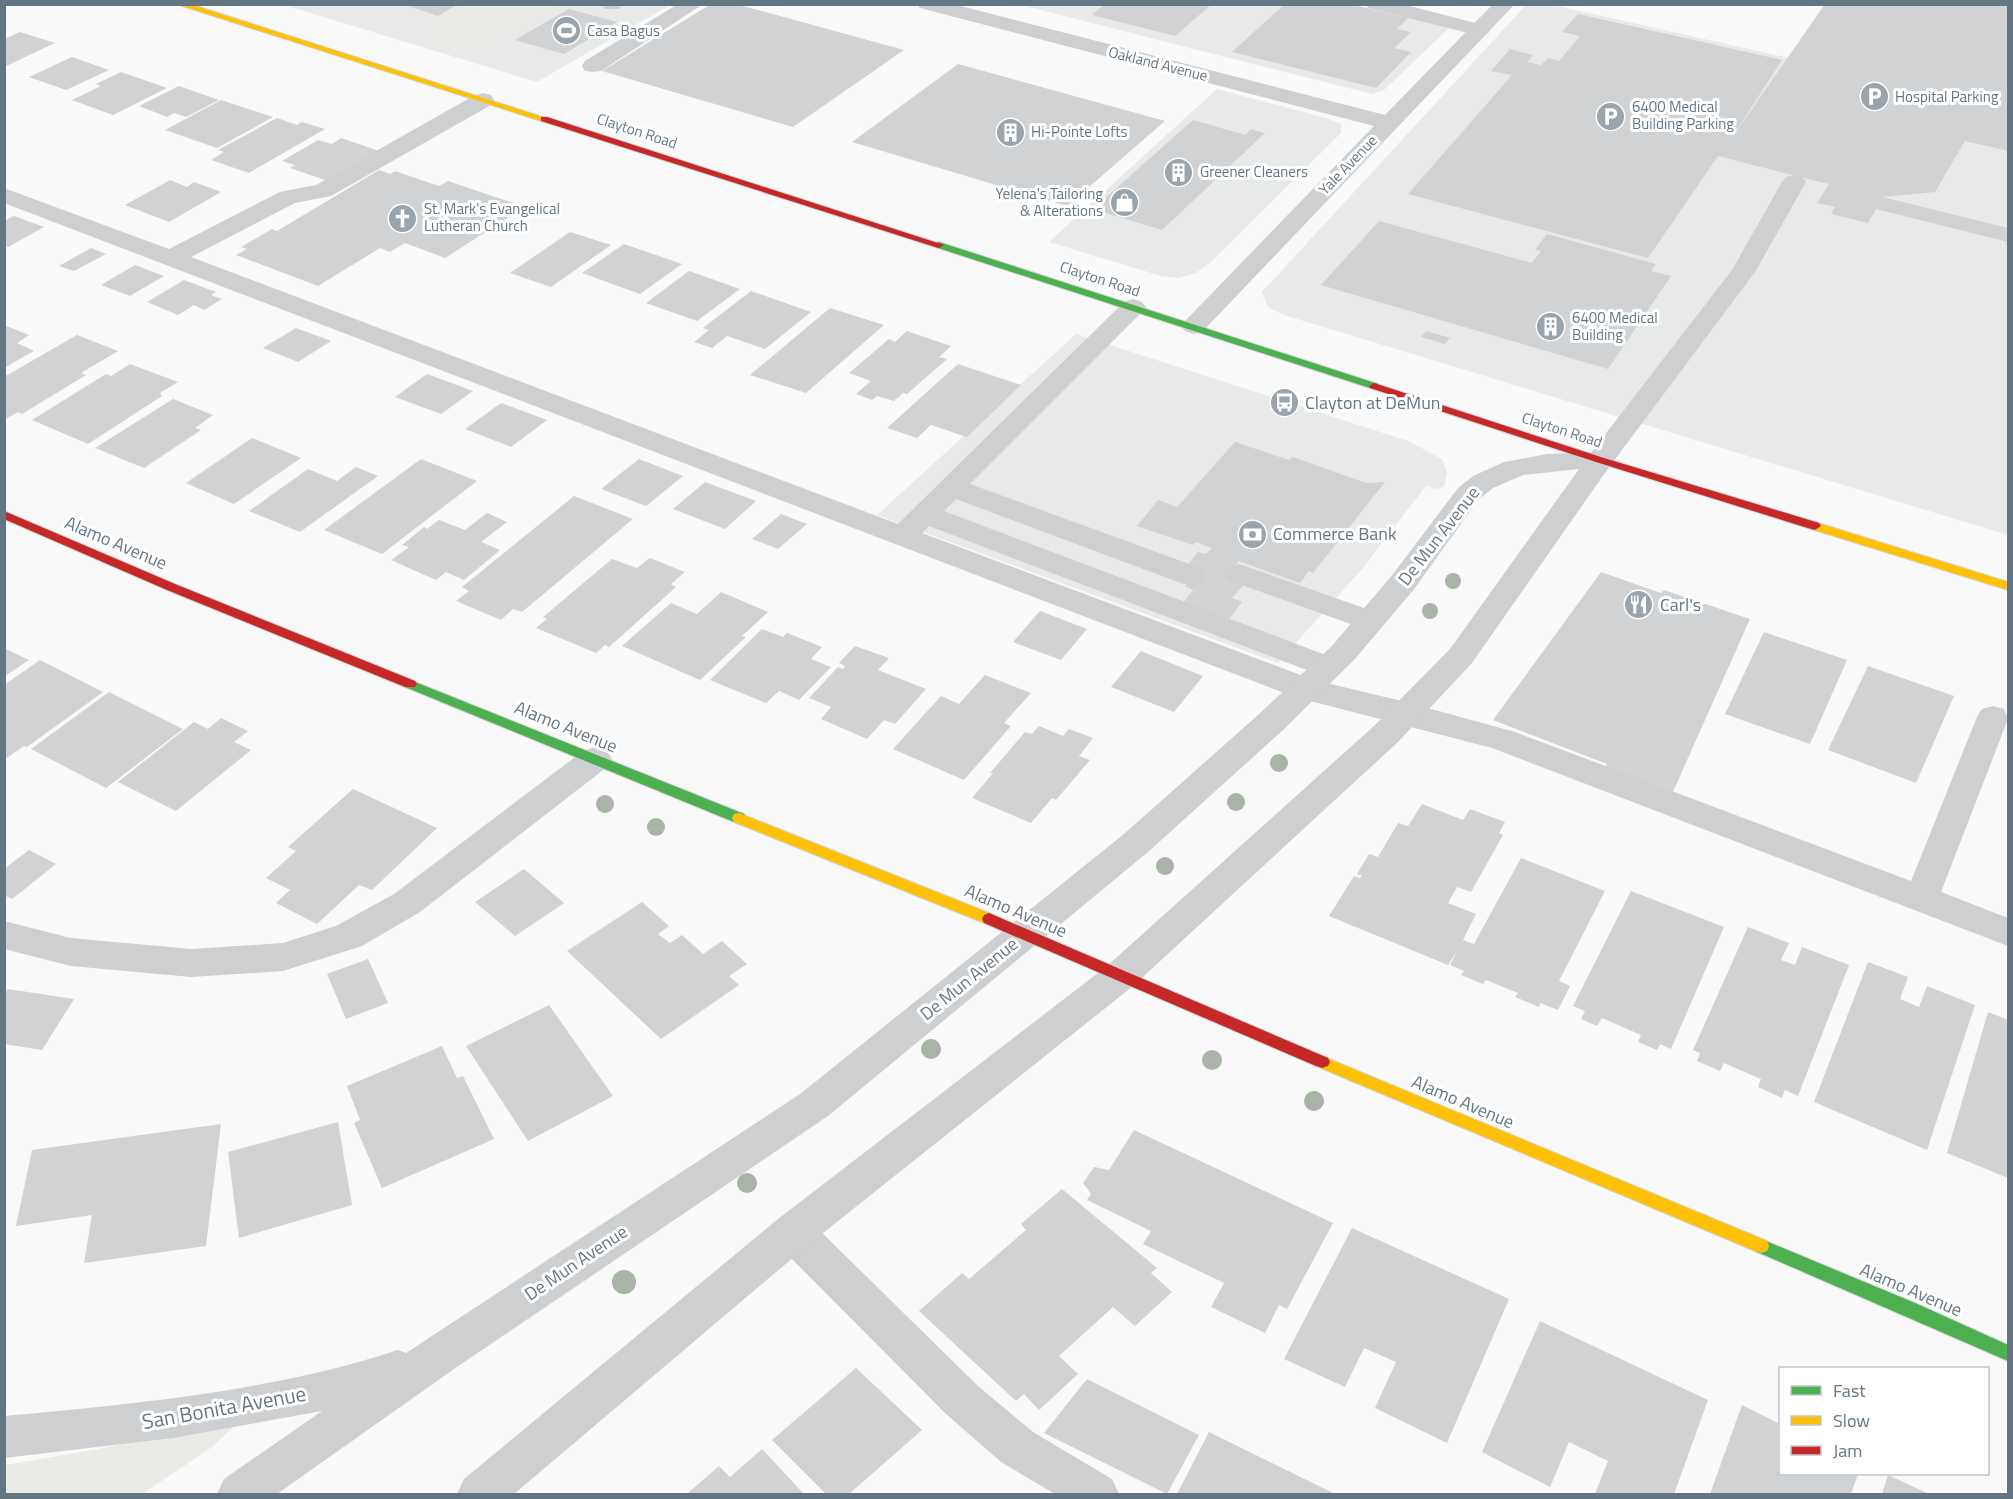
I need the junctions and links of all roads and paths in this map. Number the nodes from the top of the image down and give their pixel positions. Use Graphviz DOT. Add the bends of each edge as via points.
graph roads {
  1 [pos="180,4"];
  2 [pos="693,4"];
  3 [pos="927,4"];
  4 [pos="1375,4"];
  5 [pos="1504,4"];
  6 [pos="1480,30"];
  7 [pos="593,66"];
  8 [pos="483,100"];
  9 [pos="1388,123"];
  10 [pos="1794,182"];
  11 [pos="4,195"];
  12 [pos="170,258"];
  13 [pos="1133,307"];
  14 [pos="1194,326"];
  15 [pos="1600,460"];
  16 [pos="945,494"];
  17 [pos="4,514"];
  18 [pos="903,536"];
  19 [pos="2008,586"];
  20 [pos="1340,653"];
  21 [pos="1406,713"];
  22 [pos="1993,717"];
  23 [pos="594,759"];
  24 [pos="1921,898"];
  25 [pos="2008,932"];
  26 [pos="1025,934"];
  27 [pos="4,935"];
  28 [pos="1120,976"];
  29 [pos="794,1232"];
  30 [pos="2008,1353"];
  31 [pos="439,1355"];
  32 [pos="4,1437"];
  33 [pos="240,1494"];
  34 [pos="480,1494"];
  35 [pos="1096,1494"];
  1 -- 8 [label="main road, Clayton Road"];
  2 -- 7 [label="street"];
  3 -- 9 [label="street, Oakland Avenue"];
  4 -- 6 [label="street"];
  5 -- 6 [label="street, Yale Avenue"];
  6 -- 9 [label="street, Yale Avenue"];
  8 -- 12 [label="street" via="323,191 288,197"];
  8 -- 13 [label="main road, Clayton Road"];
  9 -- 14 [label="street, Yale Avenue"];
  10 -- 15 [label="street" via="1743,272"];
  11 -- 12 [label="street"];
  12 -- 18 [label="street"];
  13 -- 14 [label="main road, Clayton Road"];
  13 -- 16 [label="street"];
  14 -- 15 [label="main road, Clayton Road"];
  15 -- 19 [label="main road, Clayton Road"];
  15 -- 20 [label="street, De Mun Avenue" via="1527,464 1481,482 1404,581"];
  15 -- 21 [label="street" via="1461,656"];
  16 -- 16 [label="street" via="1191,576"];
  16 -- 18 [label="street"];
  16 -- 20 [label="street"];
  17 -- 23 [label="main road, Alamo Avenue" via="171,587"];
  18 -- 20 [label="street"];
  20 -- 20 [label="street" via="1237,593"];
  20 -- 21 [label="street"];
  20 -- 26 [label="street, De Mun Avenue" via="1136,843"];
  21 -- 24 [label="street" via="1503,741"];
  21 -- 28 [label="street"];
  22 -- 24 [label="street"];
  23 -- 26 [label="main road, Alamo Avenue"];
  23 -- 27 [label="street" via="407,903 349,936 283,957 190,963 71,952"];
  24 -- 25 [label="street"];
  26 -- 28 [label="main road, Alamo Avenue"];
  26 -- 31 [label="street, De Mun Avenue" via="814,1105"];
  28 -- 29 [label="street"];
  28 -- 30 [label="main road, Alamo Avenue"];
  29 -- 34 [label="street"];
  29 -- 35 [label="street" via="962,1400 1017,1447"];
  31 -- 32 [label="street, San Bonita Avenue" via="360,1384 242,1407 91,1430"];
  31 -- 33 [label="street, De Mun Avenue"];
}
